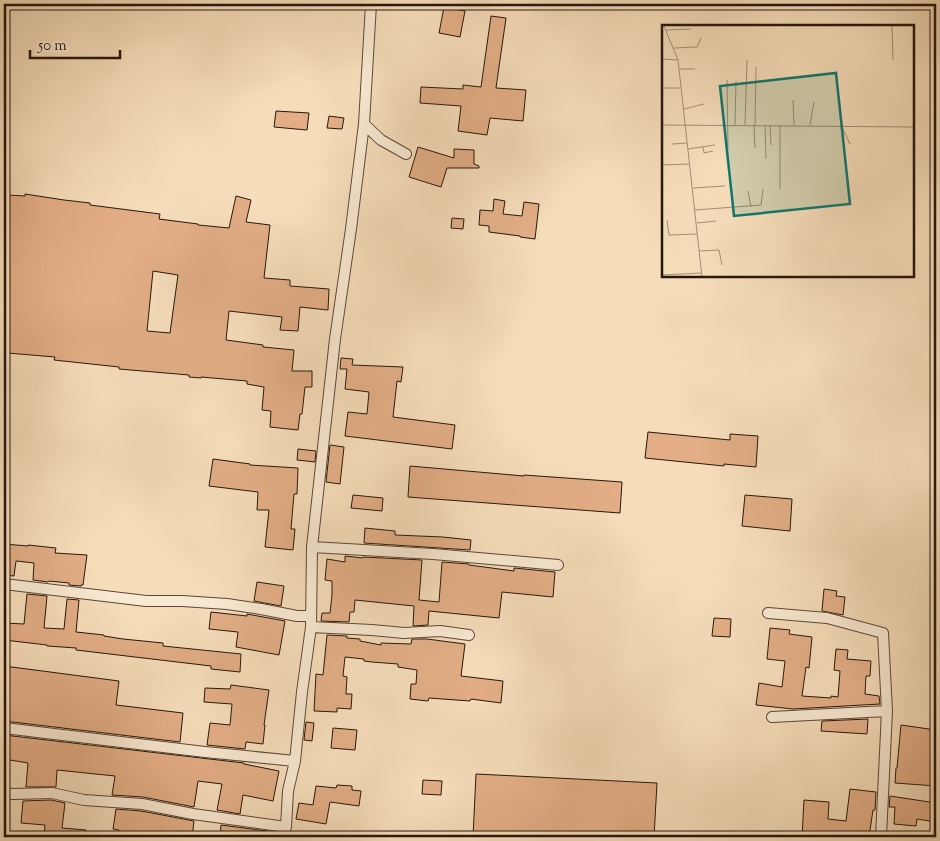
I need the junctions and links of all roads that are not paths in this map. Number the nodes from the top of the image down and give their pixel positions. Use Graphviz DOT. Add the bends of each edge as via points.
graph roads {
  1 [pos="371,4"];
  2 [pos="364,124"];
  3 [pos="406,154"];
  4 [pos="312,547"];
  5 [pos="558,565"];
  6 [pos="4,584"];
  7 [pos="768,613"];
  8 [pos="311,622"];
  9 [pos="469,635"];
  10 [pos="886,711"];
  11 [pos="772,717"];
  12 [pos="4,728"];
  13 [pos="294,761"];
  14 [pos="4,793"];
  15 [pos="286,827"];
  16 [pos="282,837"];
  17 [pos="881,837"];
  1 -- 2 [label="street"];
  2 -- 3 [label="street" via="381,140"];
  2 -- 4 [label="street" via="335,339"];
  4 -- 5 [label="street"];
  4 -- 8 [label="street"];
  6 -- 8 [label="street" via="146,601 227,604 288,613"];
  7 -- 10 [label="street" via="827,618 883,634"];
  8 -- 9 [label="street" via="404,633 440,631"];
  8 -- 13 [label="street"];
  10 -- 11 [label="street"];
  10 -- 17 [label="street"];
  12 -- 13 [label="street"];
  13 -- 15 [label="street"];
  14 -- 15 [label="street" via="52,793"];
  15 -- 16 [label="street"];
}
